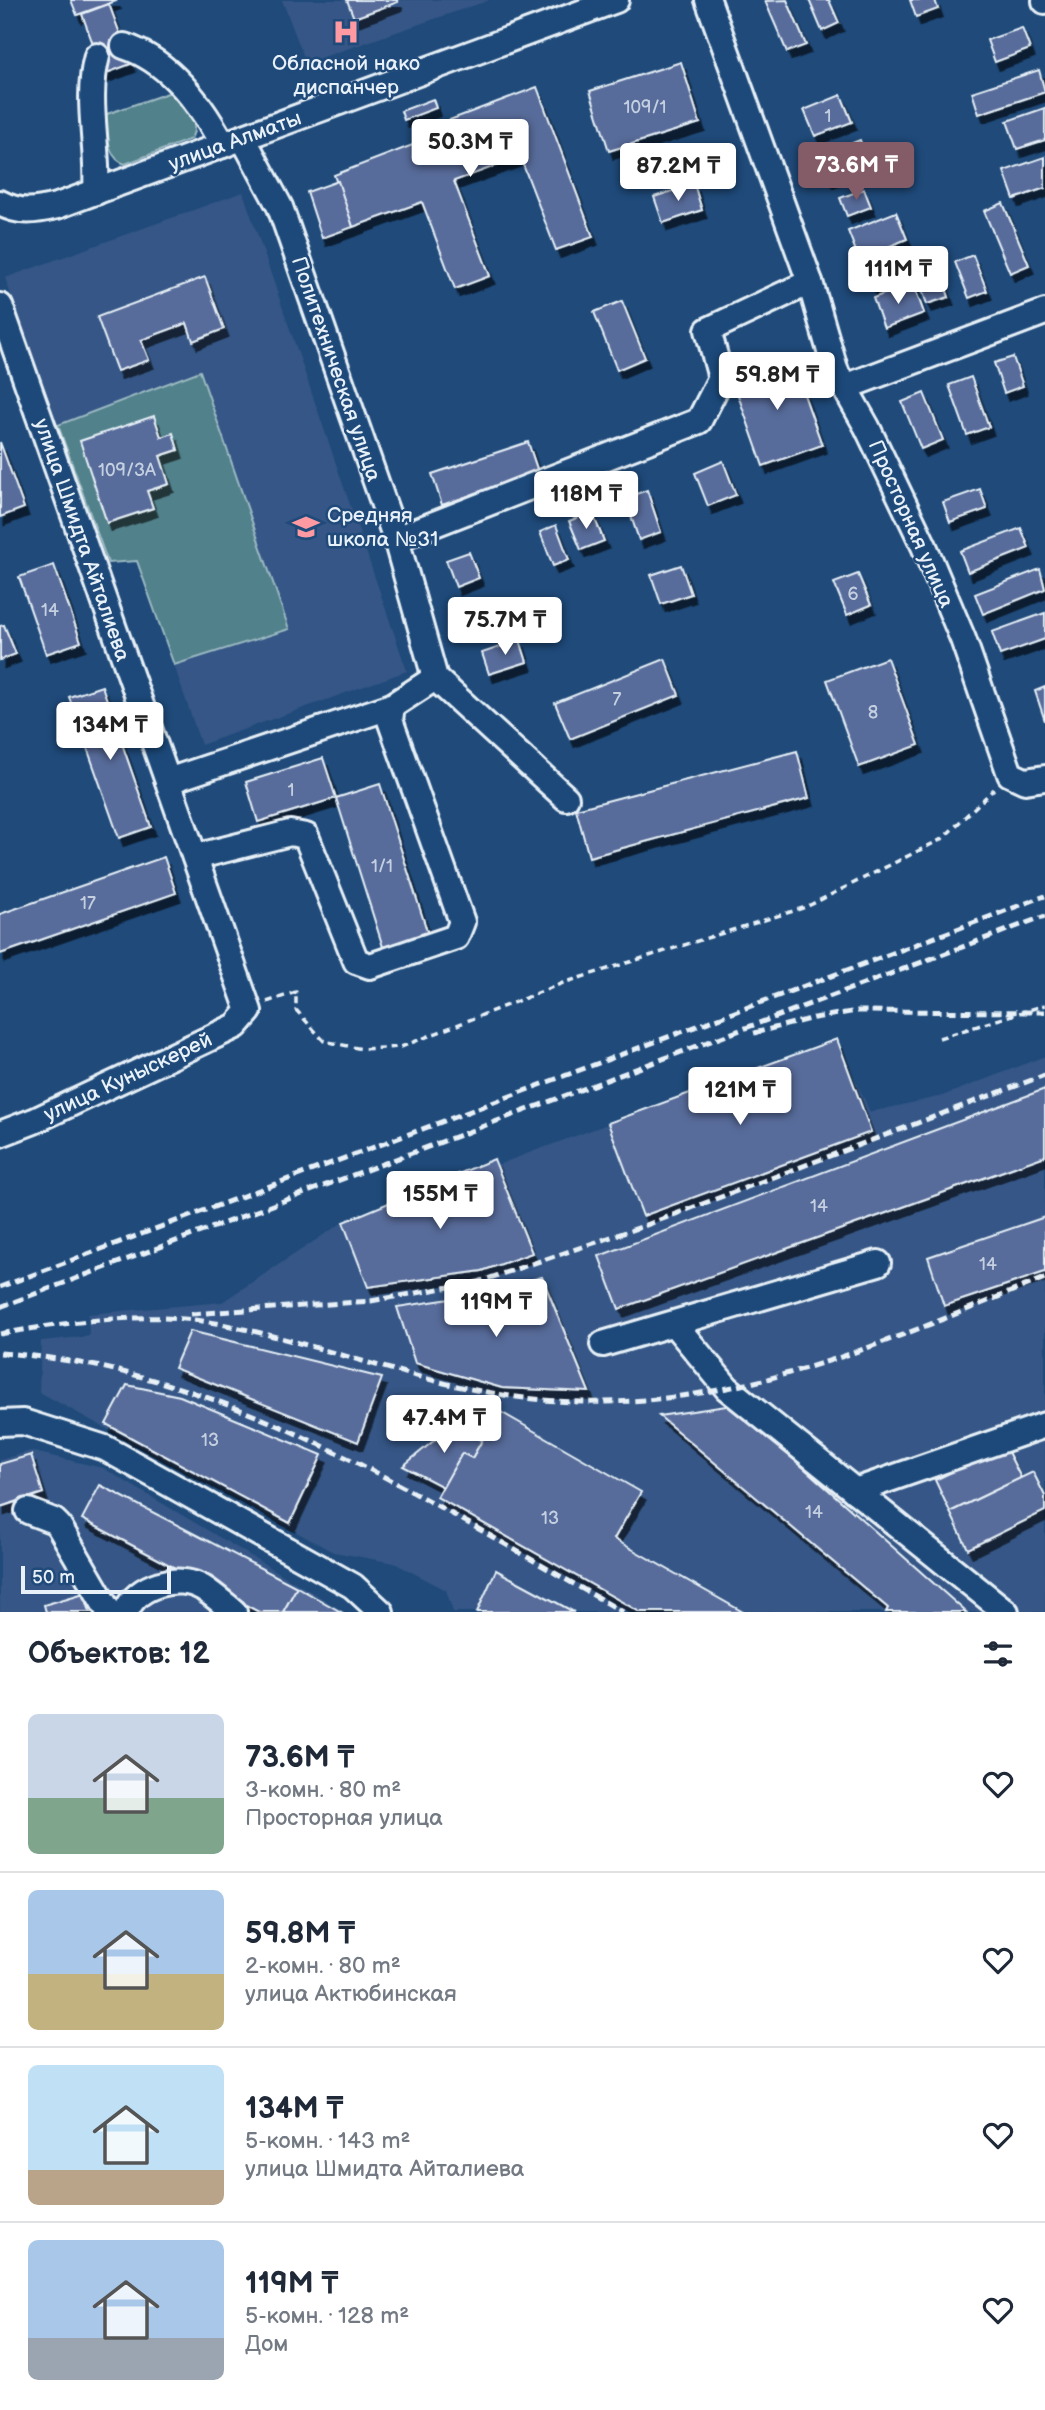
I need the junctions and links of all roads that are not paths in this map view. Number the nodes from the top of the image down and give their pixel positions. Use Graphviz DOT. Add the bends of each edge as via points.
graph roads {
  1 [pos="616,0"];
  2 [pos="708,0"];
  3 [pos="124,46"];
  4 [pos="97,56"];
  5 [pos="233,142"];
  6 [pos="96,192"];
  7 [pos="2,212"];
  8 [pos="810,282"];
  9 [pos="0,306"];
  10 [pos="1045,313"];
  11 [pos="845,387"];
  12 [pos="396,539"];
  13 [pos="435,678"];
  14 [pos="393,706"];
  15 [pos="1045,778"];
  16 [pos="167,780"];
  17 [pos="566,798"];
  18 [pos="194,857"];
  19 [pos="249,1011"];
  20 [pos="0,1134"];
  21 [pos="878,1263"];
  22 [pos="675,1325"];
  23 [pos="603,1344"];
  24 [pos="0,1423"];
  25 [pos="1045,1425"];
  26 [pos="855,1491"];
  27 [pos="28,1511"];
  28 [pos="109,1612"];
  29 [pos="126,1612"];
  30 [pos="234,1612"];
  31 [pos="381,1612"];
  32 [pos="1006,1612"];
  1 -- 5 [label="street, улица Алматы"];
  2 -- 8 [label="street, Просторная улица"];
  3 -- 5 [label="street, Политехническая улица" via="148,54"];
  4 -- 6 [label="street" via="92,75"];
  5 -- 6 [label="street, улица Алматы"];
  5 -- 12 [label="street, Политехническая улица" via="280,207"];
  6 -- 7 [label="street, улица Алматы" via="32,212"];
  8 -- 11 [label="street, Просторная улица" via="836,372"];
  8 -- 12 [label="street" via="708,330 721,378 699,421"];
  9 -- 16 [label="street, улица Шмидта Айталиева"];
  10 -- 11 [label="street"];
  11 -- 15 [label="street, Просторная улица" via="924,546 963,639 1010,774 1025,781"];
  12 -- 13 [label="street, Политехническая улица"];
  13 -- 14 [label="street"];
  13 -- 17 [label="street"];
  14 -- 16 [label="street"];
  14 -- 18 [label="street" via="390,720 461,922 456,937 370,967 362,965 356,961 306,836 290,832"];
  16 -- 18 [label="street, улица Шмидта Айталиева"];
  18 -- 19 [label="street, улица Шмидта Айталиева"];
  19 -- 20 [label="street, улица Куныскерей" via="236,1026"];
  21 -- 22 [label="street"];
  22 -- 23 [label="street"];
  22 -- 26 [label="street" via="727,1388"];
  24 -- 31 [label="street" via="23,1423 105,1448 353,1587"];
  25 -- 26 [label="street"];
  26 -- 32 [label="street"];
  27 -- 28 [label="street" via="59,1526"];
  29 -- 30 [label="street" via="148,1587 177,1582 201,1586"];
}
